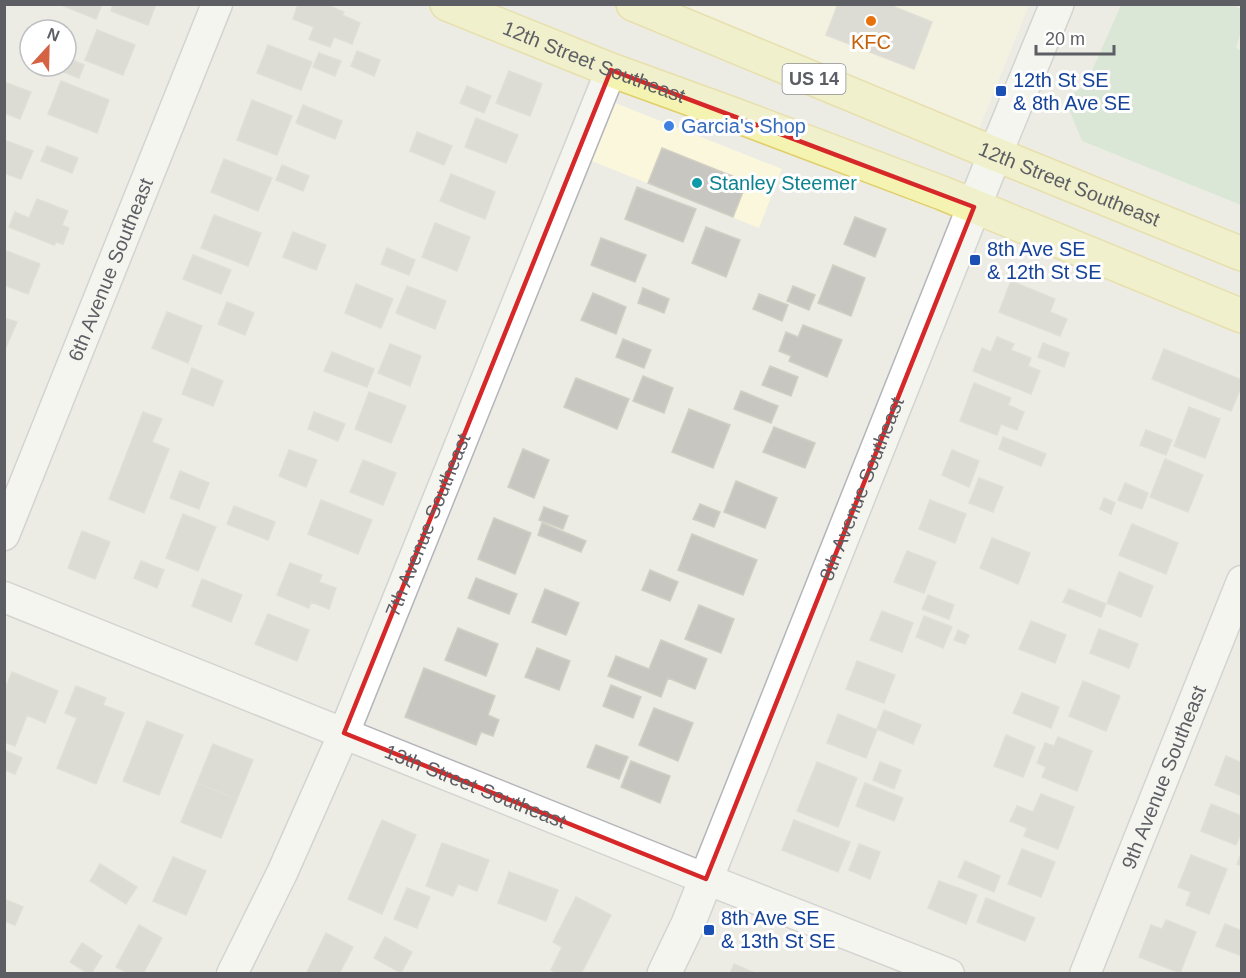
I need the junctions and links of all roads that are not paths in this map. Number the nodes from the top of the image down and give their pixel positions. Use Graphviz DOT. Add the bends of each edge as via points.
graph roads {
  1 [pos="217,4"];
  2 [pos="447,4"];
  3 [pos="1057,4"];
  4 [pos="636,5"];
  5 [pos="611,70"];
  6 [pos="995,154"];
  7 [pos="974,207"];
  8 [pos="1242,254"];
  9 [pos="1242,316"];
  10 [pos="4,535"];
  11 [pos="1242,581"];
  12 [pos="4,597"];
  13 [pos="344,733"];
  14 [pos="706,879"];
  15 [pos="232,974"];
  16 [pos="664,974"];
  17 [pos="949,974"];
  18 [pos="1085,974"];
  1 -- 10 [label="street, 6th Avenue Southeast"];
  2 -- 5 [label="main road, 12th Street Southeast"];
  3 -- 6 [label="street, 8th Avenue Southeast"];
  4 -- 6 [label="main road, 12th Street Southeast / US 14"];
  5 -- 7 [label="main road, 12th Street Southeast"];
  5 -- 13 [label="street, 7th Avenue Southeast"];
  6 -- 7 [label="street, 8th Avenue Southeast"];
  6 -- 8 [label="main road, 12th Street Southeast / US 14"];
  7 -- 9 [label="main road, 12th Street Southeast"];
  7 -- 14 [label="street, 8th Avenue Southeast"];
  11 -- 18 [label="street, 9th Avenue Southeast"];
  12 -- 13 [label="street, 13th Street Southeast"];
  13 -- 14 [label="street, 13th Street Southeast"];
  13 -- 15 [label="street, 7th Avenue Southeast"];
  14 -- 16 [label="street, 8th Avenue Southeast"];
  14 -- 17 [label="street, 13th Street Southeast"];
}
